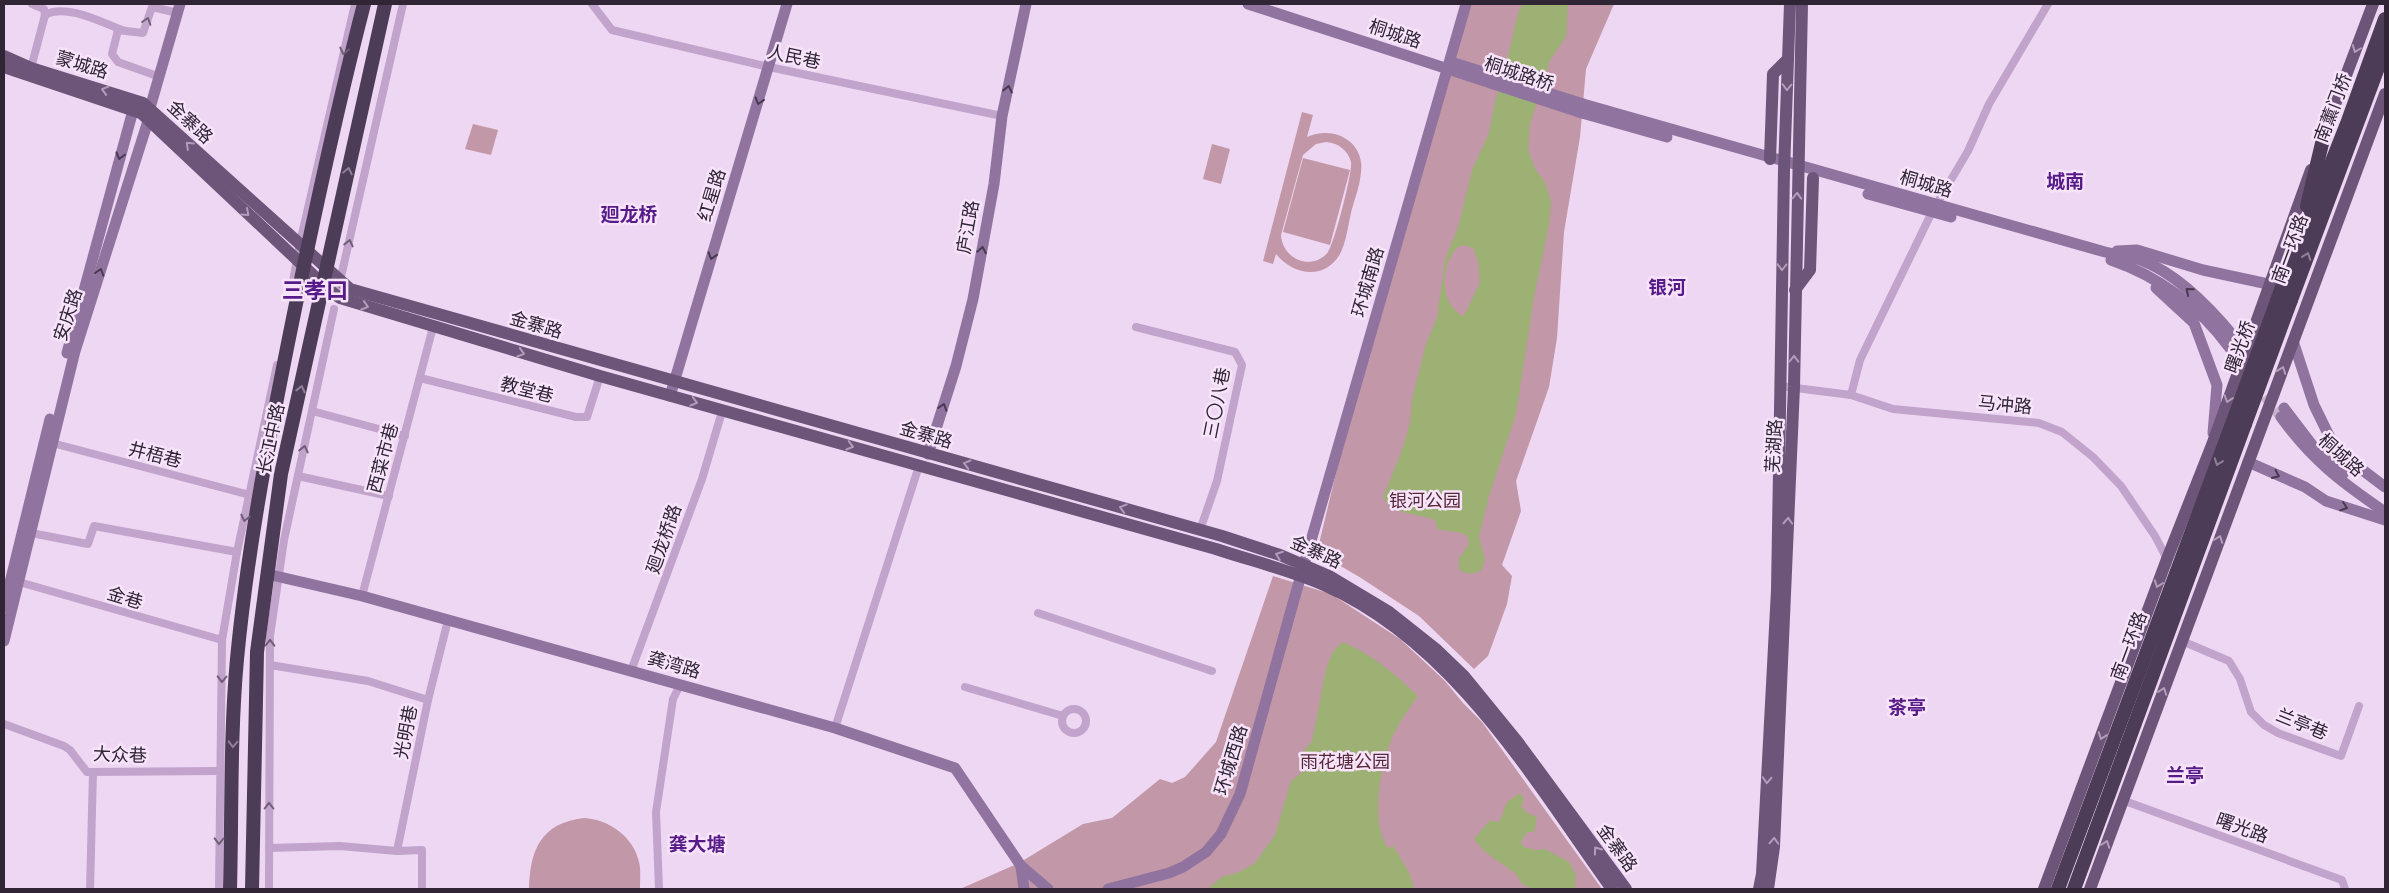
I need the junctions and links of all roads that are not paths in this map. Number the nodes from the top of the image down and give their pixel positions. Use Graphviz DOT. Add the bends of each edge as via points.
graph roads {
  1 [pos="32,4"];
  2 [pos="355,4"];
  3 [pos="364,4"];
  4 [pos="385,4"];
  5 [pos="403,4"];
  6 [pos="592,4"];
  7 [pos="787,4"];
  8 [pos="1026,4"];
  9 [pos="1248,4"];
  10 [pos="1270,4"];
  11 [pos="1466,4"];
  12 [pos="1790,4"];
  13 [pos="1802,4"];
  14 [pos="2048,4"];
  15 [pos="2374,4"];
  16 [pos="179,9"];
  17 [pos="45,15"];
  18 [pos="2385,19"];
  19 [pos="122,30"];
  20 [pos="2385,49"];
  21 [pos="4,56"];
  22 [pos="1788,59"];
  23 [pos="1446,64"];
  24 [pos="4,67"];
  25 [pos="769,67"];
  26 [pos="31,68"];
  27 [pos="160,76"];
  28 [pos="2385,94"];
  29 [pos="135,104"];
  30 [pos="1583,108"];
  31 [pos="149,115"];
  32 [pos="1002,116"];
  33 [pos="2325,131"];
  34 [pos="1770,159"];
  35 [pos="1784,166"];
  36 [pos="1798,170"];
  37 [pos="1813,178"];
  38 [pos="1934,209"];
  39 [pos="2319,210"];
  40 [pos="2297,250"];
  41 [pos="302,255"];
  42 [pos="2108,257"];
  43 [pos="326,270"];
  44 [pos="323,284"];
  45 [pos="338,286"];
  46 [pos="1795,290"];
  47 [pos="2280,291"];
  48 [pos="334,309"];
  49 [pos="433,327"];
  50 [pos="1136,327"];
  51 [pos="2293,341"];
  52 [pos="2232,343"];
  53 [pos="600,376"];
  54 [pos="420,378"];
  55 [pos="674,383"];
  56 [pos="1780,386"];
  57 [pos="1794,387"];
  58 [pos="1851,395"];
  59 [pos="670,396"];
  60 [pos="312,411"];
  61 [pos="721,416"];
  62 [pos="2240,420"];
  63 [pos="405,436"];
  64 [pos="52,443"];
  65 [pos="2212,445"];
  66 [pos="928,454"];
  67 [pos="2248,462"];
  68 [pos="917,472"];
  69 [pos="298,476"];
  70 [pos="2385,487"];
  71 [pos="250,495"];
  72 [pos="389,496"];
  73 [pos="2385,503"];
  74 [pos="2385,512"];
  75 [pos="2385,520"];
  76 [pos="1200,530"];
  77 [pos="31,533"];
  78 [pos="237,552"];
  79 [pos="2167,558"];
  80 [pos="1303,571"];
  81 [pos="273,576"];
  82 [pos="19,582"];
  83 [pos="362,596"];
  84 [pos="4,607"];
  85 [pos="1038,613"];
  86 [pos="448,620"];
  87 [pos="222,640"];
  88 [pos="4,641"];
  89 [pos="2182,641"];
  90 [pos="270,665"];
  91 [pos="631,671"];
  92 [pos="1212,671"];
  93 [pos="680,685"];
  94 [pos="965,687"];
  95 [pos="428,700"];
  96 [pos="2360,706"];
  97 [pos="1063,716"];
  98 [pos="4,724"];
  99 [pos="835,728"];
  100 [pos="219,771"];
  101 [pos="93,772"];
  102 [pos="2122,800"];
  103 [pos="269,848"];
  104 [pos="397,852"];
  105 [pos="1021,866"];
  106 [pos="90,889"];
  107 [pos="218,889"];
  108 [pos="230,889"];
  109 [pos="252,889"];
  110 [pos="269,889"];
  111 [pos="422,889"];
  112 [pos="659,889"];
  113 [pos="1024,889"];
  114 [pos="1048,889"];
  115 [pos="1108,889"];
  116 [pos="1612,889"];
  117 [pos="1626,889"];
  118 [pos="1759,889"];
  119 [pos="1768,889"];
  120 [pos="2044,889"];
  121 [pos="2056,889"];
  122 [pos="2074,889"];
  123 [pos="2090,889"];
  124 [pos="2345,889"];
  1 -- 17 [label="street" via="44,9"];
  2 -- 41 [label="street, one-way"];
  3 -- 41 [label="highway, 长江中路"];
  43 -- 4 [label="highway, 长江中路, one-way"];
  45 -- 5 [label="street, one-way"];
  6 -- 25 [label="street, 人民巷" via="612,30"];
  7 -- 25 [label="street, 红星路"];
  32 -- 8 [label="street, 庐江路, one-way"];
  9 -- 23 [label="street, 桐城路"];
  10 -- 23 [label="street, 桐城路"];
  11 -- 80 [label="street, 环城南路"];
  12 -- 22 [label="main road, 芜湖路"];
  13 -- 36 [label="main road, 芜湖路"];
  14 -- 38 [label="street" via="1989,104 1968,151"];
  15 -- 33 [label="main road, one-way"];
  19 -- 16 [label="street, one-way" via="143,33 152,7"];
  16 -- 27 [label="street, 安庆路"];
  17 -- 19 [label="street" via="54,10 68,10"];
  17 -- 26 [label="street"];
  18 -- 39 [label="highway, 南薰门桥"];
  19 -- 27 [label="street" via="118,30 115,38 114,59"];
  20 -- 39 [label="highway, 南薰门桥"];
  21 -- 26 [label="main road, 蒙城路"];
  22 -- 34 [label="main road" via="1773,74"];
  22 -- 35 [label="main road, 芜湖路, one-way"];
  23 -- 30 [label="street, 桐城路桥, bridge"];
  24 -- 29 [label="main road, 蒙城路"];
  25 -- 32 [label="street, 人民巷"];
  25 -- 55 [label="street, 红星路, one-way"];
  29 -- 26 [label="main road, 蒙城路, one-way"];
  27 -- 31 [label="street, 安庆路"];
  28 -- 51 [label="main road"];
  29 -- 31 [label="main road, 蒙城路"];
  29 -- 84 [label="street, 安庆路, one-way" via="37,467"];
  30 -- 34 [label="street, 桐城路"];
  30 -- 35 [label="street, 桐城路"];
  31 -- 41 [label="main road, 金寨路" via="224,178"];
  64 -- 31 [label="street, 安庆路, one-way" via="75,351"];
  66 -- 32 [label="street, 庐江路, one-way" via="973,299 994,184"];
  33 -- 40 [label="highway"];
  33 -- 47 [label="main road"];
  34 -- 35 [label="street, 桐城路"];
  35 -- 36 [label="street, 桐城路"];
  35 -- 56 [label="main road, 芜湖路, one-way"];
  36 -- 37 [label="street, 桐城路"];
  36 -- 38 [label="street, 桐城路"];
  46 -- 36 [label="main road, 芜湖路, one-way"];
  37 -- 38 [label="street, 桐城路"];
  37 -- 46 [label="main road" via="1810,270"];
  38 -- 42 [label="street, 桐城路"];
  38 -- 58 [label="street" via="1860,360"];
  39 -- 40 [label="highway, 南一环路"];
  47 -- 39 [label="highway, 南一环路, one-way"];
  40 -- 47 [label="highway, 南一环路"];
  41 -- 43 [label="main road, 金寨路"];
  41 -- 44 [label="main road, 金寨路"];
  41 -- 71 [label="street"];
  41 -- 108 [label="highway, 长江中路, one-way" via="246,574 237,662"];
  42 -- 47 [label="street" via="2137,250"];
  42 -- 52 [label="street, 桐城路" via="2143,261 2180,284 2214,313"];
  42 -- 65 [label="street" via="2157,289 2194,322 2217,385"];
  43 -- 44 [label="highway, 长江中路"];
  43 -- 45 [label="main road, 金寨路"];
  44 -- 49 [label="main road, 金寨路, one-way" via="340,298"];
  81 -- 44 [label="highway, 长江中路, one-way" via="281,474"];
  45 -- 55 [label="main road, 金寨路"];
  57 -- 46 [label="main road, 芜湖路, one-way"];
  47 -- 62 [label="highway, 曙光桥, bridge"];
  47 -- 65 [label="main road, one-way"];
  48 -- 60 [label="street"];
  49 -- 53 [label="main road, 金寨路, one-way"];
  49 -- 54 [label="street, 西菜市巷"];
  50 -- 76 [label="street, 三〇八巷" via="1235,352 1242,365 1217,481"];
  67 -- 51 [label="main road, one-way"];
  51 -- 70 [label="street" via="2314,405 2336,450"];
  53 -- 54 [label="street, 教堂巷" via="587,417 576,417"];
  53 -- 59 [label="main road, 金寨路"];
  54 -- 63 [label="street, 西菜市巷"];
  55 -- 59 [label="street, 红星路"];
  55 -- 66 [label="main road, 金寨路"];
  56 -- 57 [label="street, 马冲路"];
  56 -- 118 [label="main road, 芜湖路, one-way" via="1777,590"];
  57 -- 58 [label="street, 马冲路"];
  119 -- 57 [label="main road, 芜湖路, one-way" via="1774,847"];
  58 -- 79 [label="street, 马冲路" via="1893,410 2039,423 2062,432 2121,486 2156,536"];
  59 -- 80 [label="main road, 金寨路, one-way"];
  60 -- 63 [label="street"];
  69 -- 60 [label="street, one-way"];
  61 -- 91 [label="street, 廻龙桥路" via="702,479"];
  62 -- 121 [label="highway, 南一环路, one-way"];
  62 -- 122 [label="highway, 南一环路"];
  63 -- 72 [label="street, 西菜市巷"];
  64 -- 71 [label="street, 井梧巷"];
  64 -- 77 [label="street, 安庆路"];
  65 -- 79 [label="main road"];
  76 -- 66 [label="main road, 金寨路, one-way"];
  67 -- 75 [label="street, one-way" via="2305,487 2326,501"];
  89 -- 67 [label="main road, one-way"];
  68 -- 99 [label="street"];
  69 -- 72 [label="street"];
  69 -- 81 [label="street"];
  71 -- 78 [label="street, one-way"];
  72 -- 83 [label="street, 西菜市巷"];
  73 -- 74 [label="street, 桐城路" via="2340,472 2282,413 2318,462"];
  80 -- 76 [label="main road, 金寨路, one-way" via="1280,555"];
  77 -- 78 [label="street" via="88,544 94,526"];
  77 -- 82 [label="street, 安庆路"];
  78 -- 87 [label="street"];
  79 -- 120 [label="main road, one-way"];
  80 -- 115 [label="street, 环城西路" via="1240,794 1221,834 1206,852 1183,867"];
  80 -- 116 [label="main road, 金寨路" via="1404,634 1458,684 1510,747"];
  117 -- 80 [label="main road, 金寨路, one-way" via="1517,741 1464,676 1389,612 1349,587"];
  81 -- 83 [label="street, 龚湾路"];
  90 -- 81 [label="street, one-way"];
  81 -- 109 [label="highway, 长江中路" via="257,652"];
  82 -- 87 [label="street, 金巷"];
  82 -- 88 [label="street, 安庆路"];
  83 -- 86 [label="street, 龚湾路"];
  85 -- 92 [label="street"];
  86 -- 91 [label="street, 龚湾路"];
  86 -- 95 [label="street, 光明巷"];
  87 -- 100 [label="street, one-way"];
  89 -- 96 [label="street, 兰亭巷" via="2229,661 2240,678 2251,712 2264,725 2341,756"];
  102 -- 89 [label="main road, one-way"];
  90 -- 95 [label="street" via="368,681"];
  103 -- 90 [label="street, one-way"];
  91 -- 93 [label="street, 龚湾路"];
  93 -- 99 [label="street, 龚湾路"];
  93 -- 112 [label="street" via="673,699 656,812"];
  94 -- 97 [label="street"];
  95 -- 104 [label="street, 光明巷"];
  98 -- 101 [label="street, 大众巷" via="64,746 85,770"];
  99 -- 105 [label="street, 龚湾路" via="954,768"];
  100 -- 101 [label="street, 大众巷"];
  100 -- 107 [label="street, one-way"];
  101 -- 106 [label="street"];
  123 -- 102 [label="main road, one-way"];
  102 -- 124 [label="street, 曙光路" via="2342,880"];
  103 -- 104 [label="street" via="340,846"];
  103 -- 110 [label="street"];
  104 -- 111 [label="street" via="422,850"];
  105 -- 113 [label="street"];
  105 -- 114 [label="street"];
}
